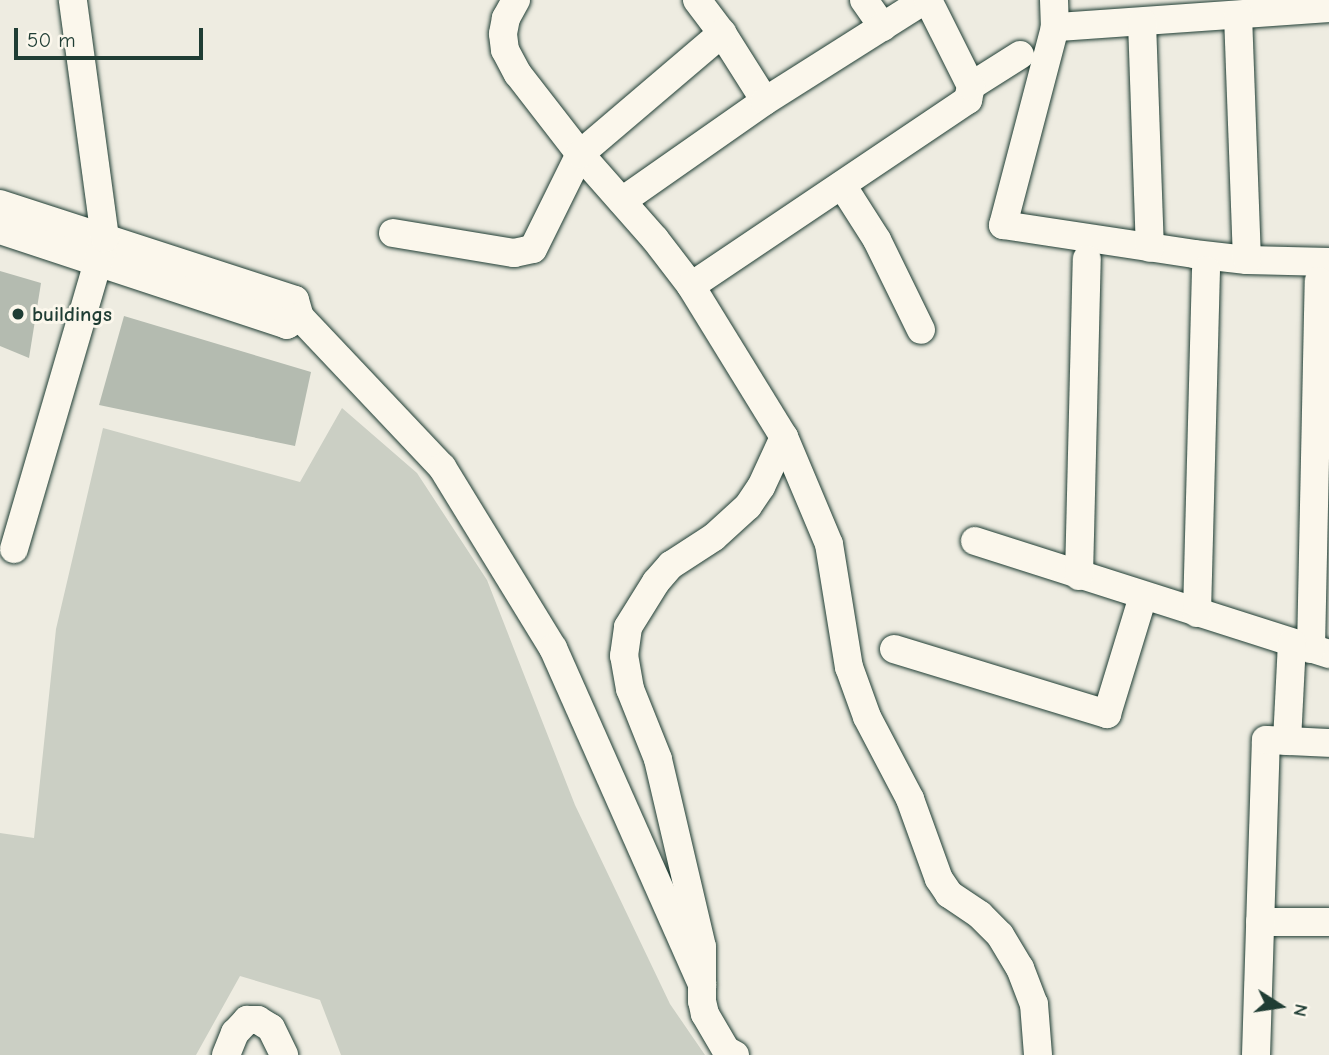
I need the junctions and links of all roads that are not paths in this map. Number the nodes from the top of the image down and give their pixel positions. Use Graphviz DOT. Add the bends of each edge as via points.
graph roads {
  1 [pos="73,0"];
  2 [pos="516,0"];
  3 [pos="864,0"];
  4 [pos="926,0"];
  5 [pos="699,1"];
  6 [pos="1271,6"];
  7 [pos="1329,8"];
  8 [pos="1055,14"];
  9 [pos="1238,15"];
  10 [pos="1142,22"];
  11 [pos="883,27"];
  12 [pos="722,33"];
  13 [pos="1020,55"];
  14 [pos="971,86"];
  15 [pos="765,101"];
  16 [pos="580,153"];
  17 [pos="842,184"];
  18 [pos="622,201"];
  19 [pos="0,204"];
  20 [pos="0,230"];
  21 [pos="393,233"];
  22 [pos="1150,248"];
  23 [pos="102,250"];
  24 [pos="1087,259"];
  25 [pos="1247,260"];
  26 [pos="1206,270"];
  27 [pos="1324,272"];
  28 [pos="691,286"];
  29 [pos="922,331"];
  30 [pos="784,438"];
  31 [pos="975,541"];
  32 [pos="14,550"];
  33 [pos="1079,576"];
  34 [pos="1143,596"];
  35 [pos="1197,614"];
  36 [pos="894,649"];
  37 [pos="1311,649"];
  38 [pos="1329,733"];
  39 [pos="1287,741"];
  40 [pos="1329,742"];
  41 [pos="1260,922"];
  42 [pos="1329,922"];
  43 [pos="702,985"];
  44 [pos="226,1055"];
  45 [pos="284,1055"];
  46 [pos="735,1055"];
  47 [pos="1038,1055"];
  48 [pos="1256,1055"];
  1 -- 23 [label="street"];
  2 -- 16 [label="street" via="506,18 505,50 518,74"];
  3 -- 11 [label="street"];
  4 -- 11 [label="street"];
  4 -- 14 [label="street"];
  5 -- 12 [label="street"];
  6 -- 7 [label="street"];
  6 -- 9 [label="street"];
  8 -- 10 [label="street"];
  8 -- 22 [label="street" via="1003,225"];
  9 -- 10 [label="street"];
  9 -- 25 [label="street"];
  10 -- 22 [label="street"];
  11 -- 15 [label="street"];
  12 -- 15 [label="street"];
  12 -- 16 [label="street"];
  13 -- 14 [label="street"];
  14 -- 17 [label="street" via="968,100"];
  15 -- 18 [label="street"];
  16 -- 18 [label="street"];
  16 -- 21 [label="street" via="538,243 527,253"];
  17 -- 28 [label="street"];
  17 -- 29 [label="street" via="877,240"];
  18 -- 28 [label="street"];
  19 -- 23 [label="street"];
  20 -- 23 [label="street"];
  22 -- 25 [label="street"];
  23 -- 32 [label="street"];
  23 -- 43 [label="street" via="287,325 300,317 442,467 553,648"];
  24 -- 33 [label="street"];
  25 -- 27 [label="street"];
  26 -- 35 [label="street"];
  27 -- 37 [label="street"];
  28 -- 30 [label="street"];
  30 -- 43 [label="street" via="748,506 714,537 671,565 634,615 625,640 630,689 658,759 702,947"];
  30 -- 47 [label="street" via="829,544 849,667 867,717 914,808 939,879 949,894 999,935 1020,968 1034,1004"];
  31 -- 33 [label="street"];
  33 -- 34 [label="street"];
  34 -- 35 [label="street"];
  34 -- 36 [label="street" via="1107,713"];
  35 -- 37 [label="street"];
  37 -- 39 [label="street"];
  38 -- 40 [label="street"];
  39 -- 40 [label="street"];
  39 -- 41 [label="street" via="1266,740"];
  41 -- 42 [label="street"];
  41 -- 48 [label="street"];
  43 -- 46 [label="street" via="710,1025"];
  44 -- 45 [label="street" via="235,1032 247,1020 271,1028"];
}
